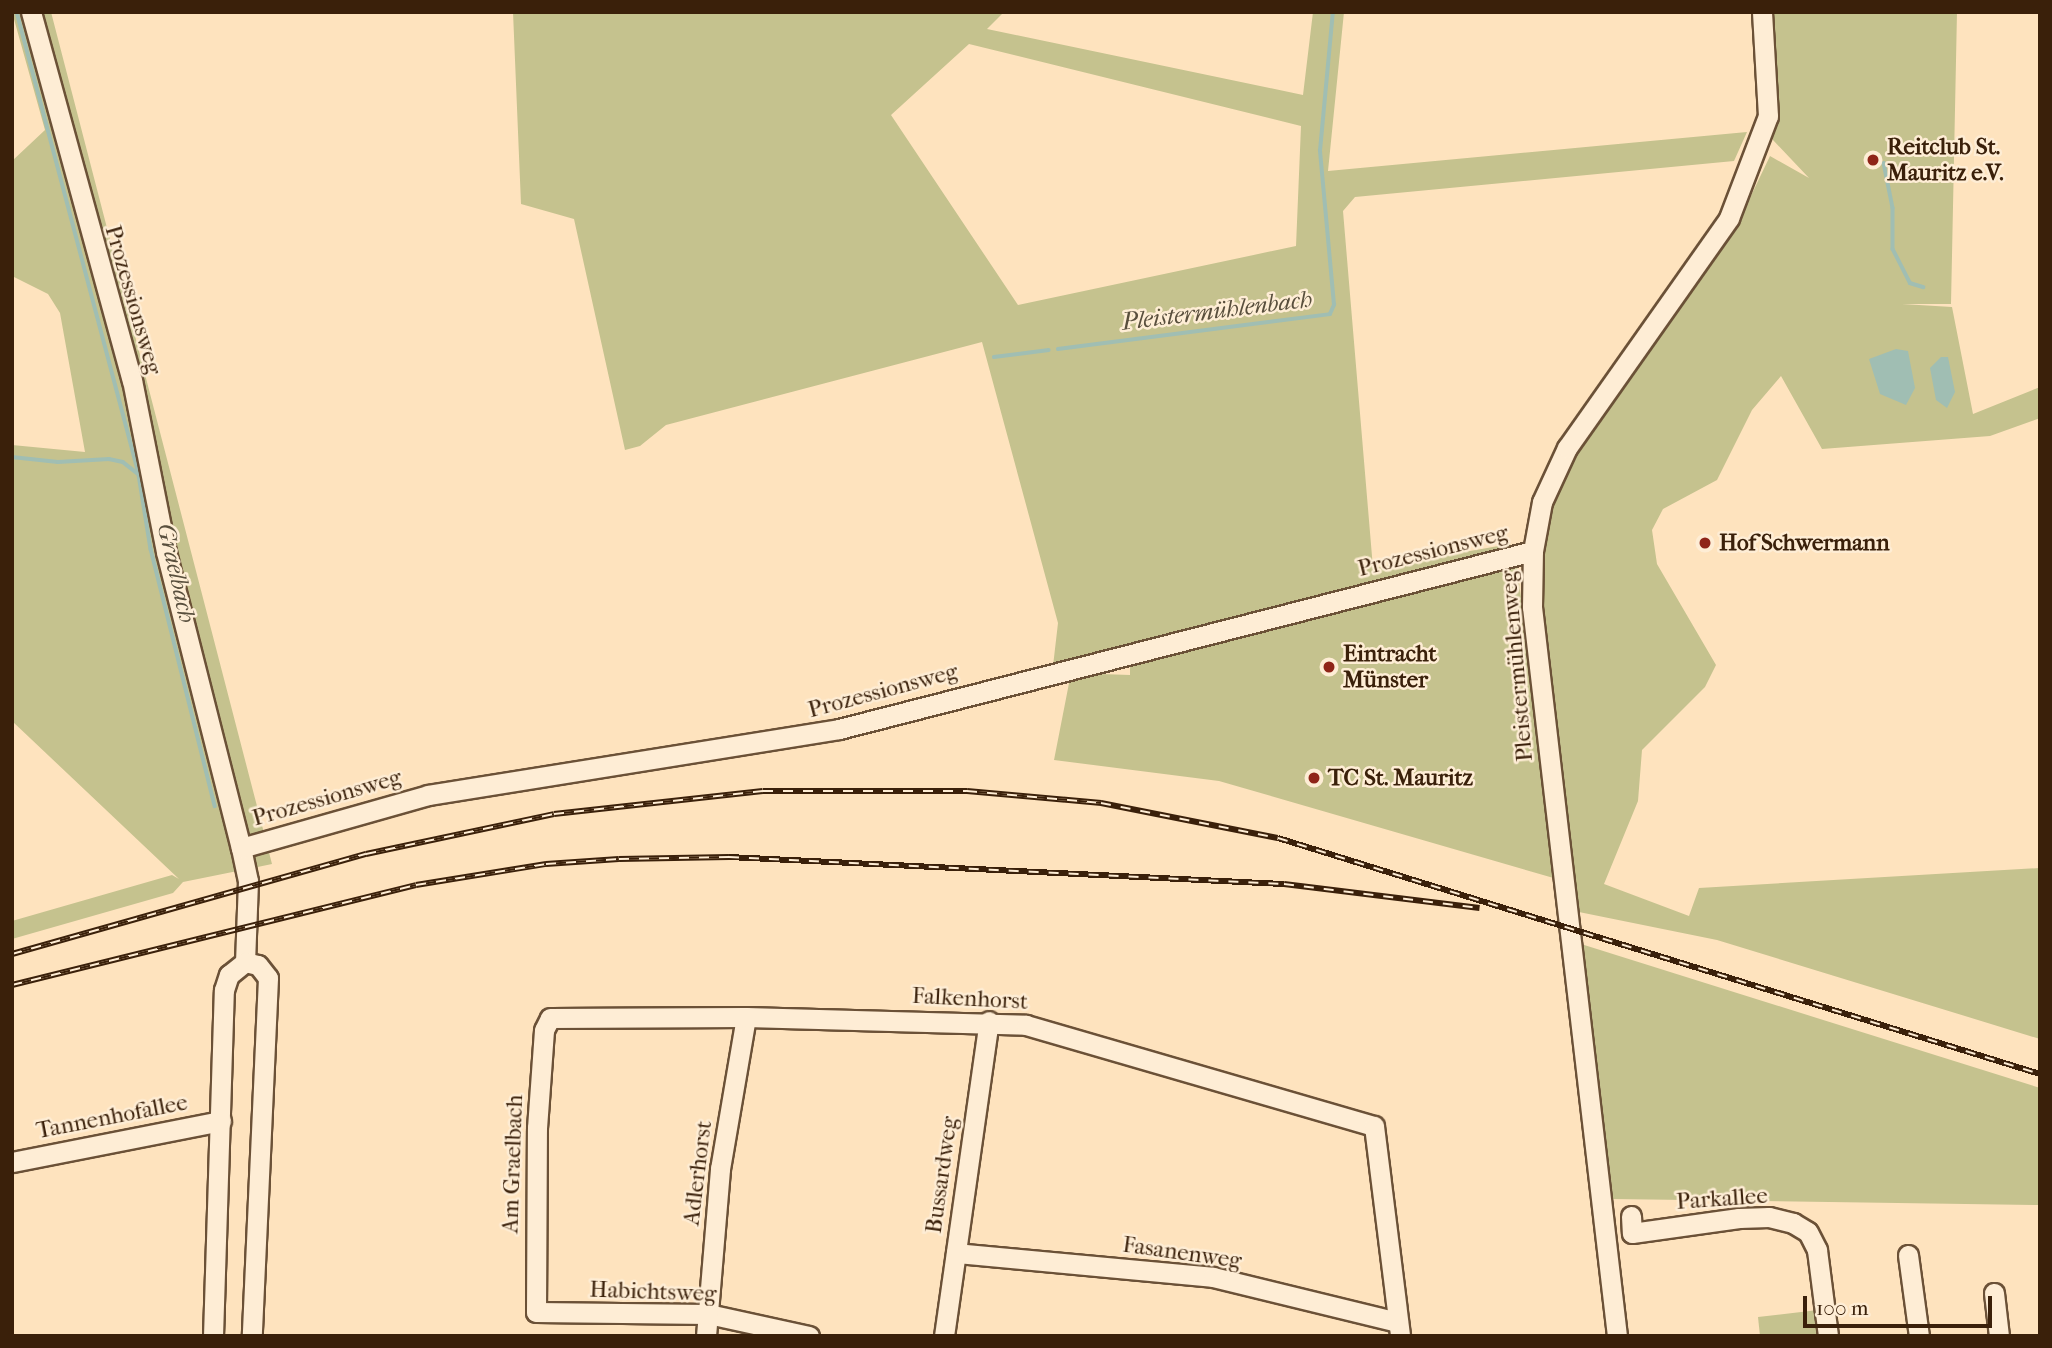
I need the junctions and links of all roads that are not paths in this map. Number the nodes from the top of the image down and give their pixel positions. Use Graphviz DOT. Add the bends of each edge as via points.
graph roads {
  1 [pos="31,12"];
  2 [pos="1762,12"];
  3 [pos="1533,551"];
  4 [pos="240,848"];
  5 [pos="245,962"];
  6 [pos="746,1017"];
  7 [pos="550,1018"];
  8 [pos="989,1021"];
  9 [pos="221,1121"];
  10 [pos="12,1162"];
  11 [pos="1632,1216"];
  12 [pos="956,1253"];
  13 [pos="1909,1255"];
  14 [pos="1994,1293"];
  15 [pos="536,1312"];
  16 [pos="708,1314"];
  17 [pos="1399,1329"];
  18 [pos="213,1336"];
  19 [pos="252,1336"];
  20 [pos="706,1336"];
  21 [pos="808,1336"];
  22 [pos="944,1336"];
  23 [pos="1617,1336"];
  24 [pos="1828,1336"];
  25 [pos="1919,1336"];
  26 [pos="1999,1336"];
  1 -- 4 [label="street, Prozessionsweg" via="140,413 166,552"];
  2 -- 3 [label="street, Pleistermühlenweg" via="1768,116 1729,218 1567,449 1542,502"];
  3 -- 4 [label="street, Prozessionsweg" via="839,729 428,795"];
  3 -- 23 [label="street, Pleistermühlenweg" via="1532,607"];
  4 -- 5 [label="street, Prozessionsweg" via="248,881"];
  5 -- 9 [label="street" via="229,975 224,990"];
  5 -- 19 [label="street" via="257,965 268,978"];
  6 -- 7 [label="street, Falkenhorst"];
  6 -- 8 [label="street, Falkenhorst"];
  6 -- 16 [label="street, Adlerhorst" via="720,1169"];
  7 -- 15 [label="street, Am Graelbach" via="544,1030 537,1128"];
  8 -- 12 [label="street, Bussardweg"];
  8 -- 17 [label="street, Falkenhorst" via="1026,1025 1374,1126"];
  9 -- 10 [label="street, Tannenhofallee"];
  9 -- 18 [label="street"];
  11 -- 24 [label="street, Parkallee" via="1632,1233 1769,1216 1800,1228 1817,1250"];
  12 -- 17 [label="street, Fasanenweg" via="1213,1278"];
  12 -- 22 [label="street, Bussardweg"];
  13 -- 25 [label="street"];
  14 -- 26 [label="street"];
  15 -- 16 [label="street, Habichtsweg"];
  16 -- 20 [label="street, Adlerhorst"];
  16 -- 21 [label="street, Habichtsweg"];
}
